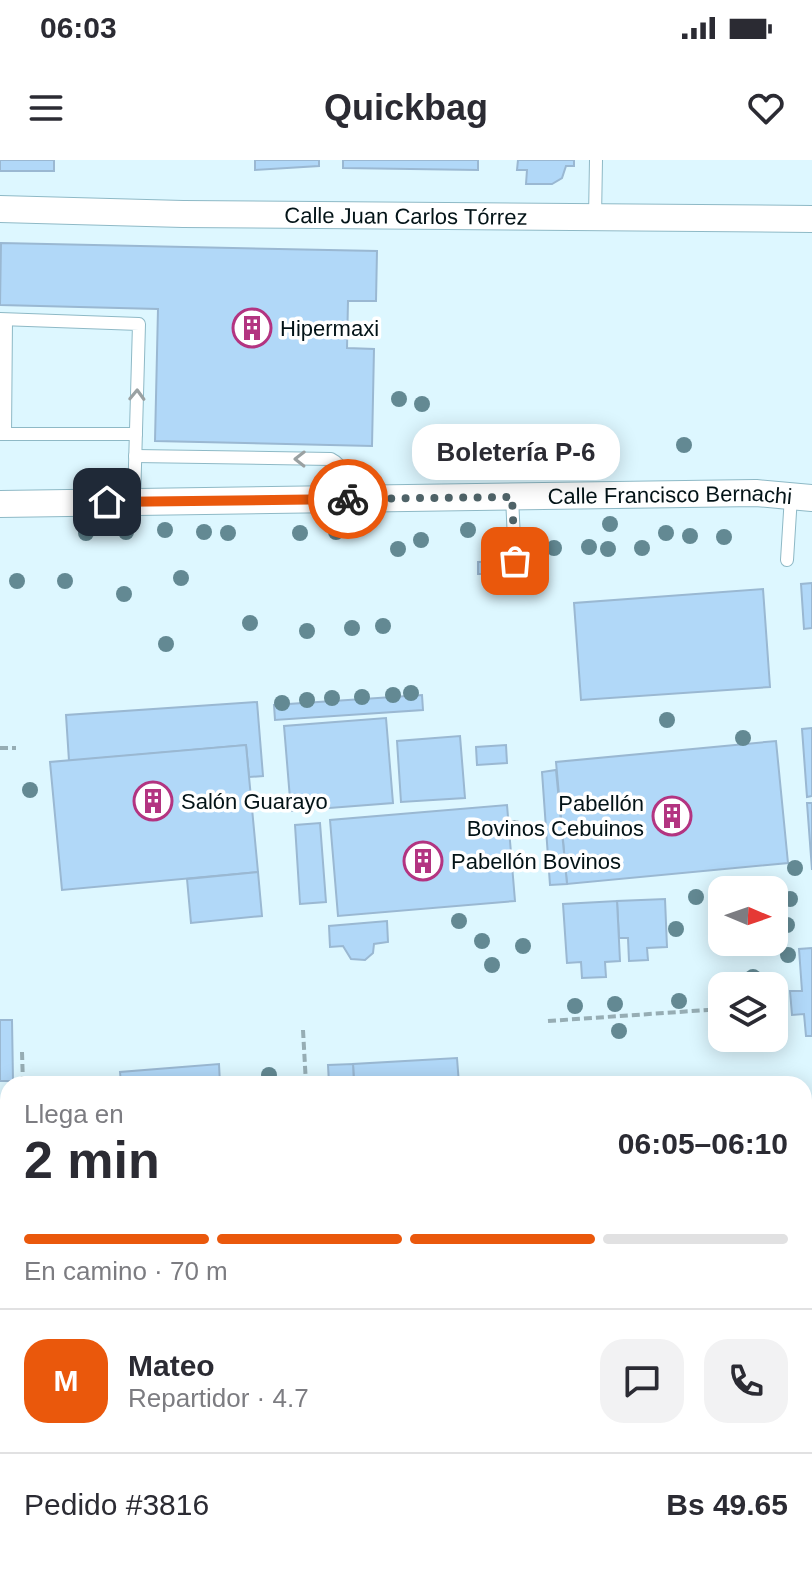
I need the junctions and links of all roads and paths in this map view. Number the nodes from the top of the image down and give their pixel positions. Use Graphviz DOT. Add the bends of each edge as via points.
graph roads {
  1 [pos="596,160"];
  2 [pos="0,209"];
  3 [pos="595,218"];
  4 [pos="812,219"];
  5 [pos="3,320"];
  6 [pos="2,434"];
  7 [pos="136,434"];
  8 [pos="135,456"];
  9 [pos="512,497"];
  10 [pos="801,497"];
  11 [pos="346,499"];
  12 [pos="134,501"];
  13 [pos="0,504"];
  14 [pos="787,560"];
  15 [pos="515,561"];
  16 [pos="0,748"];
  17 [pos="16,748"];
  18 [pos="708,1010"];
  19 [pos="548,1021"];
  20 [pos="303,1030"];
  21 [pos="22,1052"];
  22 [pos="23,1076"];
  23 [pos="306,1076"];
  1 -- 3 [label="lane"];
  2 -- 3 [label="street, Calle Juan Carlos Tórrez"];
  3 -- 4 [label="street, Calle Juan Carlos Tórrez"];
  5 -- 6 [label="lane"];
  7 -- 5 [label="lane, one-way" via="139,324"];
  6 -- 7 [label="lane"];
  7 -- 8 [label="lane"];
  11 -- 8 [label="lane, one-way" via="344,471 331,459"];
  8 -- 12 [label="lane"];
  9 -- 10 [label="street, Calle Francisco Bernachi"];
  9 -- 11 [label="street, Calle Francisco Bernachi"];
  9 -- 15 [label="lane"];
  10 -- 14 [label="lane"];
  11 -- 12 [label="street, Calle Francisco Bernachi"];
  12 -- 13 [label="street, Calle Francisco Bernachi"];
  16 -- 17 [label="path"];
  18 -- 19 [label="path"];
  20 -- 23 [label="path"];
  21 -- 22 [label="path"];
}
